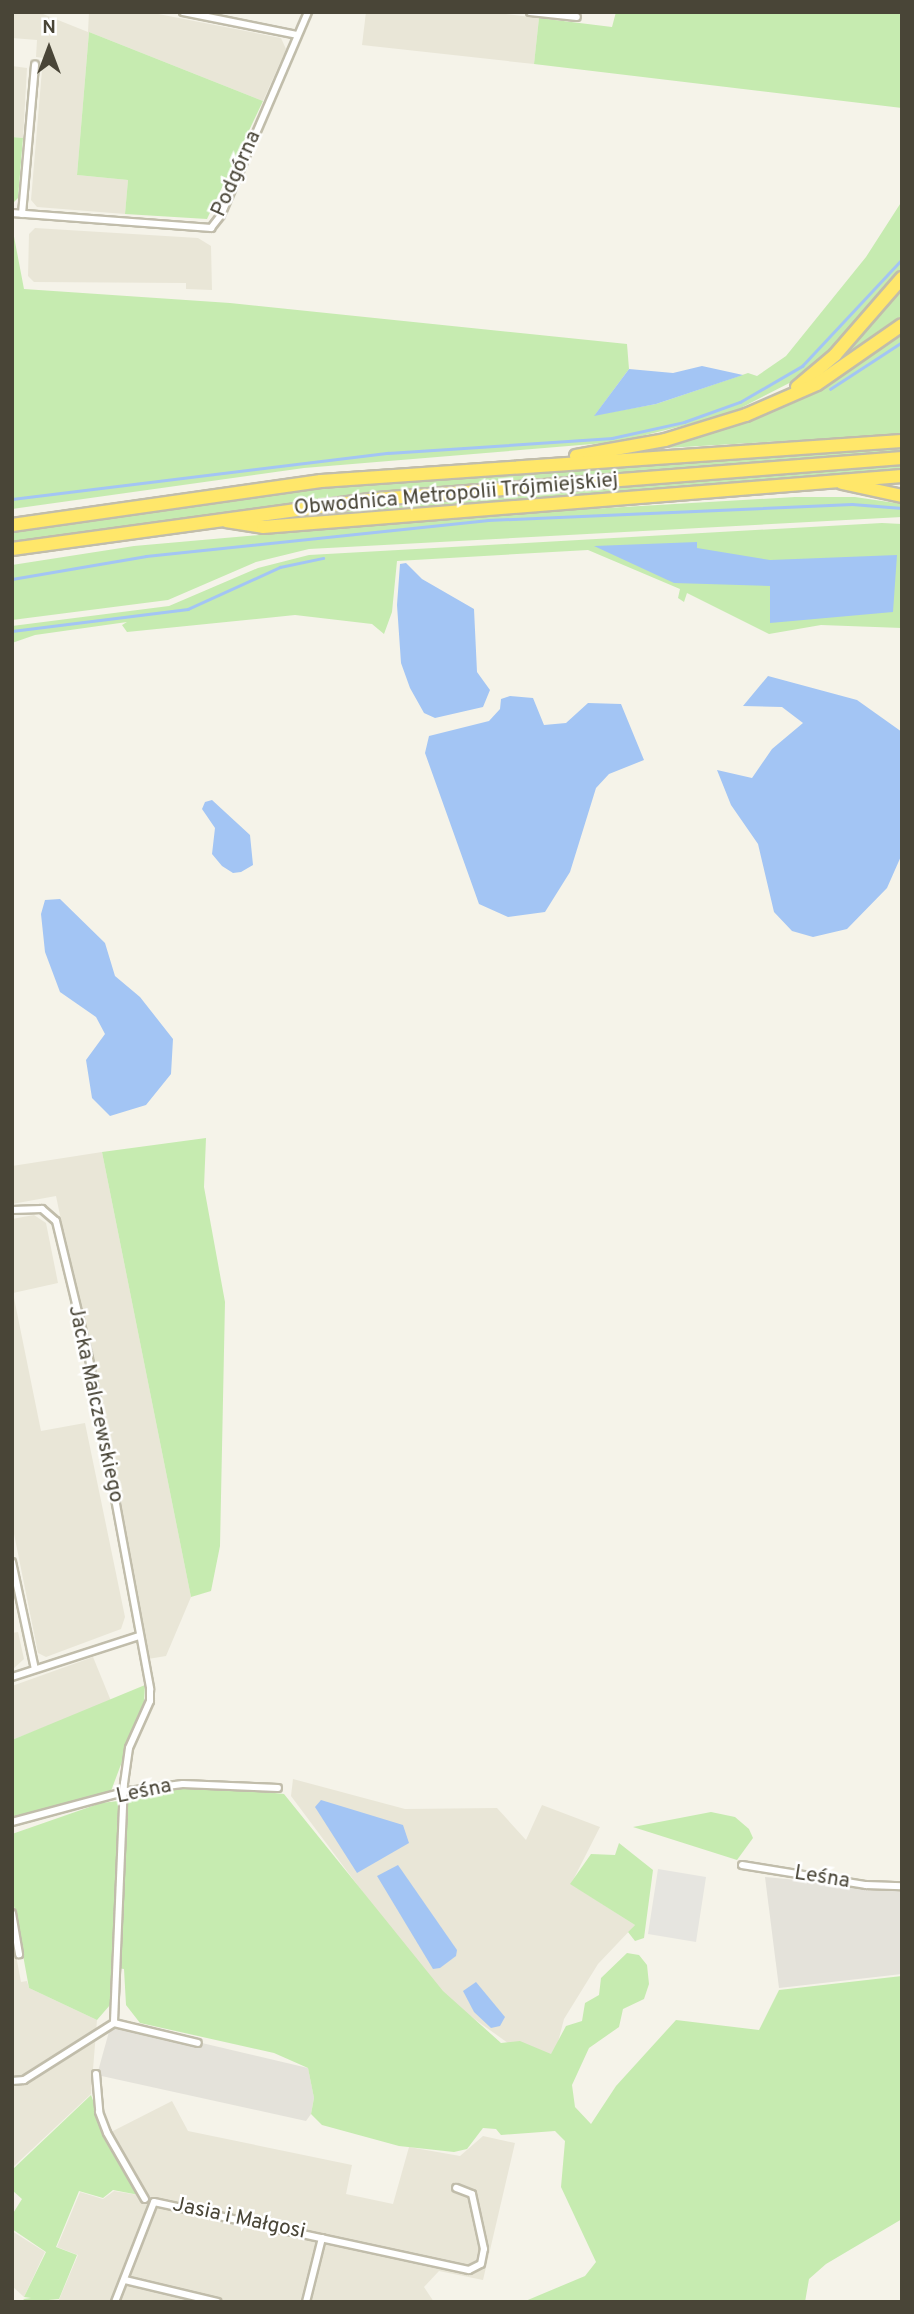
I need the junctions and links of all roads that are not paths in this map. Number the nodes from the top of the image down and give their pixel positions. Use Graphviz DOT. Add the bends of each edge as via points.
graph roads {
  1 [pos="183,12"];
  2 [pos="308,12"];
  3 [pos="530,12"];
  4 [pos="577,17"];
  5 [pos="297,36"];
  6 [pos="35,65"];
  7 [pos="12,213"];
  8 [pos="22,214"];
  9 [pos="902,278"];
  10 [pos="902,325"];
  11 [pos="767,407"];
  12 [pos="902,441"];
  13 [pos="902,458"];
  14 [pos="506,467"];
  15 [pos="902,476"];
  16 [pos="838,482"];
  17 [pos="902,496"];
  18 [pos="212,519"];
  19 [pos="12,525"];
  20 [pos="12,549"];
  21 [pos="12,1210"];
  22 [pos="12,1562"];
  23 [pos="139,1636"];
  24 [pos="34,1669"];
  25 [pos="12,1678"];
  26 [pos="278,1788"];
  27 [pos="124,1793"];
  28 [pos="12,1822"];
  29 [pos="742,1865"];
  30 [pos="902,1886"];
  31 [pos="12,1913"];
  32 [pos="19,1954"];
  33 [pos="114,2023"];
  34 [pos="198,2043"];
  35 [pos="96,2074"];
  36 [pos="12,2081"];
  37 [pos="456,2188"];
  38 [pos="145,2199"];
  39 [pos="322,2238"];
  40 [pos="125,2280"];
  41 [pos="115,2302"];
  42 [pos="217,2302"];
  43 [pos="306,2302"];
  1 -- 5 [label="street"];
  2 -- 5 [label="street, Podgórna"];
  3 -- 4 [label="street"];
  5 -- 8 [label="street, Podgórna" via="221,215 211,228"];
  6 -- 8 [label="street"];
  7 -- 8 [label="street, Podgórna"];
  9 -- 11 [label="highway" via="835,355"];
  10 -- 11 [label="highway" via="817,384"];
  11 -- 14 [label="highway" via="666,440"];
  12 -- 14 [label="highway, Obwodnica Metropolii Trójmiejskiej"];
  13 -- 18 [label="highway, Obwodnica Metropolii Trójmiejskiej" via="377,499"];
  14 -- 19 [label="highway, Obwodnica Metropolii Trójmiejskiej" via="307,483"];
  15 -- 16 [label="highway"];
  16 -- 17 [label="highway"];
  16 -- 18 [label="highway" via="263,527"];
  18 -- 20 [label="highway, Obwodnica Metropolii Trójmiejskiej"];
  21 -- 23 [label="street, Jacka Malczewskiego" via="42,1209 56,1221 88,1353"];
  22 -- 24 [label="street"];
  23 -- 24 [label="street"];
  23 -- 27 [label="street, Jacka Malczewskiego" via="150,1701 129,1748"];
  24 -- 25 [label="street"];
  26 -- 27 [label="street, Leśna" via="183,1784"];
  27 -- 28 [label="street, Leśna"];
  27 -- 33 [label="street, Jacka Malczewskiego"];
  29 -- 30 [label="street, Leśna" via="866,1885"];
  31 -- 32 [label="street"];
  33 -- 34 [label="street"];
  33 -- 36 [label="street" via="24,2080"];
  35 -- 38 [label="street" via="103,2123"];
  37 -- 39 [label="street, Jasia i Małgosi" via="472,2194 484,2249 481,2264 469,2270"];
  39 -- 40 [label="street, Jasia i Małgosi" via="154,2202"];
  39 -- 43 [label="street, Jasia i Małgosi"];
  40 -- 41 [label="street, Jasia i Małgosi"];
  40 -- 42 [label="street"];
}
